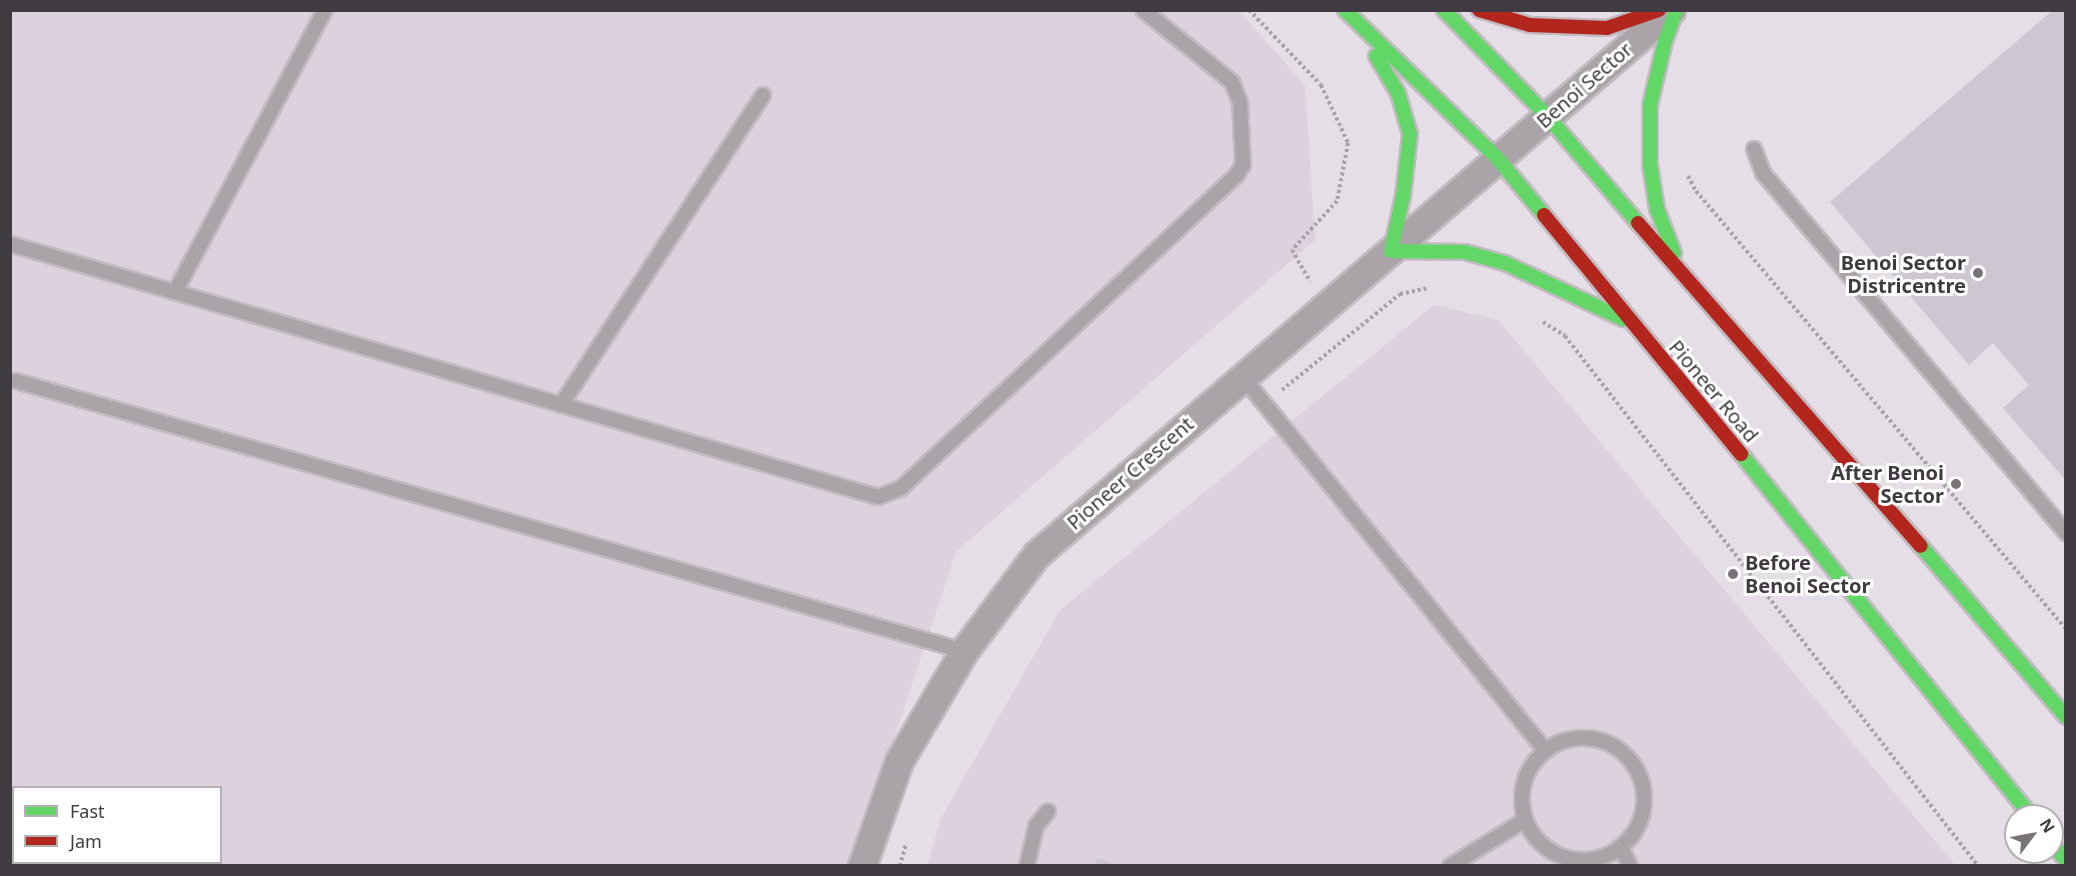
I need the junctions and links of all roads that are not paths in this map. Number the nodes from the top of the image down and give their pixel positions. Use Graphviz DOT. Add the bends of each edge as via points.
graph roads {
  1 [pos="325,10"];
  2 [pos="1143,10"];
  3 [pos="1344,10"];
  4 [pos="1444,10"];
  5 [pos="1479,10"];
  6 [pos="1659,10"];
  7 [pos="1671,10"];
  8 [pos="1676,10"];
  9 [pos="763,95"];
  10 [pos="1548,117"];
  11 [pos="1754,149"];
  12 [pos="1498,159"];
  13 [pos="10,244"];
  14 [pos="1391,251"];
  15 [pos="1684,277"];
  16 [pos="175,292"];
  17 [pos="1633,324"];
  18 [pos="1242,376"];
  19 [pos="16,381"];
  20 [pos="561,405"];
  21 [pos="2066,533"];
  22 [pos="964,651"];
  23 [pos="2066,717"];
  24 [pos="1545,750"];
  25 [pos="2021,804"];
  26 [pos="1048,811"];
  27 [pos="1525,820"];
  28 [pos="1621,848"];
  29 [pos="862,866"];
  30 [pos="1027,866"];
  31 [pos="1450,866"];
  32 [pos="1630,866"];
  1 -- 16 [label="lane"];
  2 -- 20 [label="lane" via="1232,82 1240,102 1243,165 1236,176 901,488 878,497"];
  3 -- 12 [label="main road, Pioneer Road"];
  3 -- 14 [label="main road" via="1398,93 1410,134 1403,196"];
  4 -- 10 [label="main road"];
  5 -- 6 [label="main road" via="1530,25 1607,28"];
  7 -- 10 [label="street, Benoi Sector"];
  8 -- 15 [label="main road" via="1650,105 1650,165 1657,208"];
  9 -- 20 [label="lane"];
  10 -- 12 [label="street, Benoi Sector"];
  10 -- 15 [label="main road"];
  11 -- 21 [label="lane" via="1763,173"];
  12 -- 14 [label="street, Pioneer Crescent"];
  12 -- 17 [label="main road, Pioneer Road"];
  13 -- 16 [label="lane"];
  14 -- 17 [label="main road" via="1465,252 1505,263"];
  14 -- 18 [label="street, Pioneer Crescent"];
  15 -- 23 [label="main road" via="1966,597"];
  16 -- 20 [label="lane"];
  17 -- 25 [label="main road, Pioneer Road"];
  18 -- 22 [label="street, Pioneer Crescent" via="1036,555"];
  18 -- 24 [label="lane"];
  19 -- 22 [label="lane"];
  22 -- 29 [label="street, Pioneer Crescent" via="899,761"];
  24 -- 27 [label="lane" via="1528,769 1521,794"];
  24 -- 28 [label="lane" via="1570,738 1598,738 1623,750 1640,772 1646,800 1639,827"];
  26 -- 30 [label="lane" via="1036,826"];
  27 -- 28 [label="lane" via="1537,839 1555,854 1577,861 1600,858"];
  27 -- 31 [label="lane"];
  28 -- 32 [label="lane"];
}
